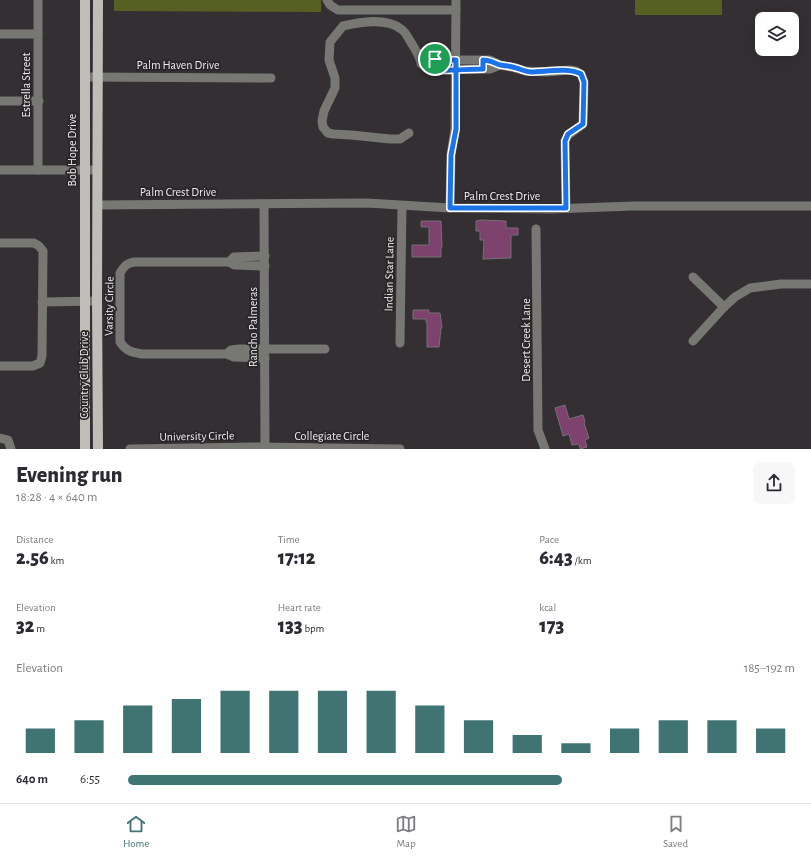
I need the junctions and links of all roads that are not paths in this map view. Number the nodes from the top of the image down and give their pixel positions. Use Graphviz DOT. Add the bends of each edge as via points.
graph roads {
  1 [pos="38,0"];
  2 [pos="85,0"];
  3 [pos="98,0"];
  4 [pos="327,0"];
  5 [pos="456,0"];
  6 [pos="456,10"];
  7 [pos="0,34"];
  8 [pos="38,34"];
  9 [pos="420,56"];
  10 [pos="435,59"];
  11 [pos="456,60"];
  12 [pos="483,60"];
  13 [pos="500,64"];
  14 [pos="483,69"];
  15 [pos="433,70"];
  16 [pos="456,70"];
  17 [pos="86,77"];
  18 [pos="98,77"];
  19 [pos="271,78"];
  20 [pos="0,101"];
  21 [pos="39,102"];
  22 [pos="409,133"];
  23 [pos="0,170"];
  24 [pos="38,170"];
  25 [pos="85,170"];
  26 [pos="97,170"];
  27 [pos="264,204"];
  28 [pos="98,205"];
  29 [pos="402,206"];
  30 [pos="811,206"];
  31 [pos="450,208"];
  32 [pos="566,208"];
  33 [pos="536,229"];
  34 [pos="0,243"];
  35 [pos="265,256"];
  36 [pos="243,261"];
  37 [pos="265,266"];
  38 [pos="693,277"];
  39 [pos="811,284"];
  40 [pos="97,300"];
  41 [pos="85,301"];
  42 [pos="42,302"];
  43 [pos="724,307"];
  44 [pos="693,341"];
  45 [pos="400,343"];
  46 [pos="325,349"];
  47 [pos="265,354"];
  48 [pos="0,366"];
  49 [pos="0,438"];
  50 [pos="264,448"];
  51 [pos="11,449"];
  52 [pos="85,449"];
  53 [pos="98,449"];
  54 [pos="130,449"];
  55 [pos="400,449"];
  56 [pos="545,449"];
  1 -- 8 [label="street, Estrella Street"];
  2 -- 17 [label="main road, Bob Hope Drive"];
  3 -- 18 [label="main road, Bob Hope Drive"];
  4 -- 6 [label="street" via="338,10"];
  5 -- 6 [label="street"];
  6 -- 11 [label="street"];
  7 -- 8 [label="street"];
  8 -- 21 [label="street, Estrella Street"];
  9 -- 10 [label="street"];
  9 -- 15 [label="street" via="421,64"];
  9 -- 22 [label="street" via="402,29 393,24 380,22 343,26 330,42 329,60 335,78 335,88 322,121 328,133 390,139 400,139"];
  10 -- 11 [label="street"];
  10 -- 15 [label="street"];
  11 -- 12 [label="street"];
  11 -- 16 [label="street"];
  12 -- 13 [label="street"];
  12 -- 14 [label="street"];
  13 -- 14 [label="street"];
  13 -- 32 [label="street" via="525,71 570,70 581,74 584,82 583,124 568,134 565,141"];
  14 -- 16 [label="street"];
  15 -- 16 [label="street"];
  16 -- 31 [label="street" via="456,129 451,155"];
  17 -- 18 [label="street, Palm Haven Drive"];
  17 -- 25 [label="main road, Bob Hope Drive"];
  18 -- 19 [label="street, Palm Haven Drive"];
  18 -- 26 [label="main road, Bob Hope Drive"];
  20 -- 21 [label="street"];
  21 -- 24 [label="street, Estrella Street"];
  23 -- 24 [label="street"];
  24 -- 25 [label="street"];
  25 -- 26 [label="street"];
  25 -- 41 [label="main road, Bob Hope Drive"];
  26 -- 28 [label="main road, Bob Hope Drive"];
  27 -- 28 [label="street, Palm Crest Drive"];
  27 -- 29 [label="street, Palm Crest Drive" via="367,203"];
  27 -- 35 [label="street, Rancho Palmeras"];
  28 -- 40 [label="main road, Bob Hope Drive"];
  29 -- 31 [label="street, Palm Crest Drive"];
  29 -- 45 [label="street, Indian Star Lane"];
  30 -- 32 [label="street, Palm Crest Drive"];
  31 -- 32 [label="street, Palm Crest Drive"];
  33 -- 56 [label="street, Desert Creek Lane" via="538,430"];
  34 -- 42 [label="street" via="34,243 43,251"];
  35 -- 36 [label="street, Varsity Circle"];
  35 -- 37 [label="street, Rancho Palmeras"];
  36 -- 37 [label="street, Varsity Circle"];
  36 -- 47 [label="street, Varsity Circle" via="234,258 229,262 129,263 120,273 120,342 125,349 142,354 227,354 231,350"];
  37 -- 47 [label="street, Rancho Palmeras"];
  38 -- 43 [label="street"];
  39 -- 43 [label="street" via="750,288"];
  40 -- 41 [label="street"];
  40 -- 53 [label="main road, Country Club Drive"];
  41 -- 42 [label="street"];
  41 -- 52 [label="main road, Country Club Drive"];
  42 -- 48 [label="street" via="40,363 33,366"];
  43 -- 44 [label="street"];
  46 -- 47 [label="street, Varsity Circle"];
  47 -- 50 [label="street, Rancho Palmeras"];
  49 -- 51 [label="street" via="8,440"];
  50 -- 54 [label="street, University Circle"];
  50 -- 55 [label="street, Collegiate Circle"];
}
